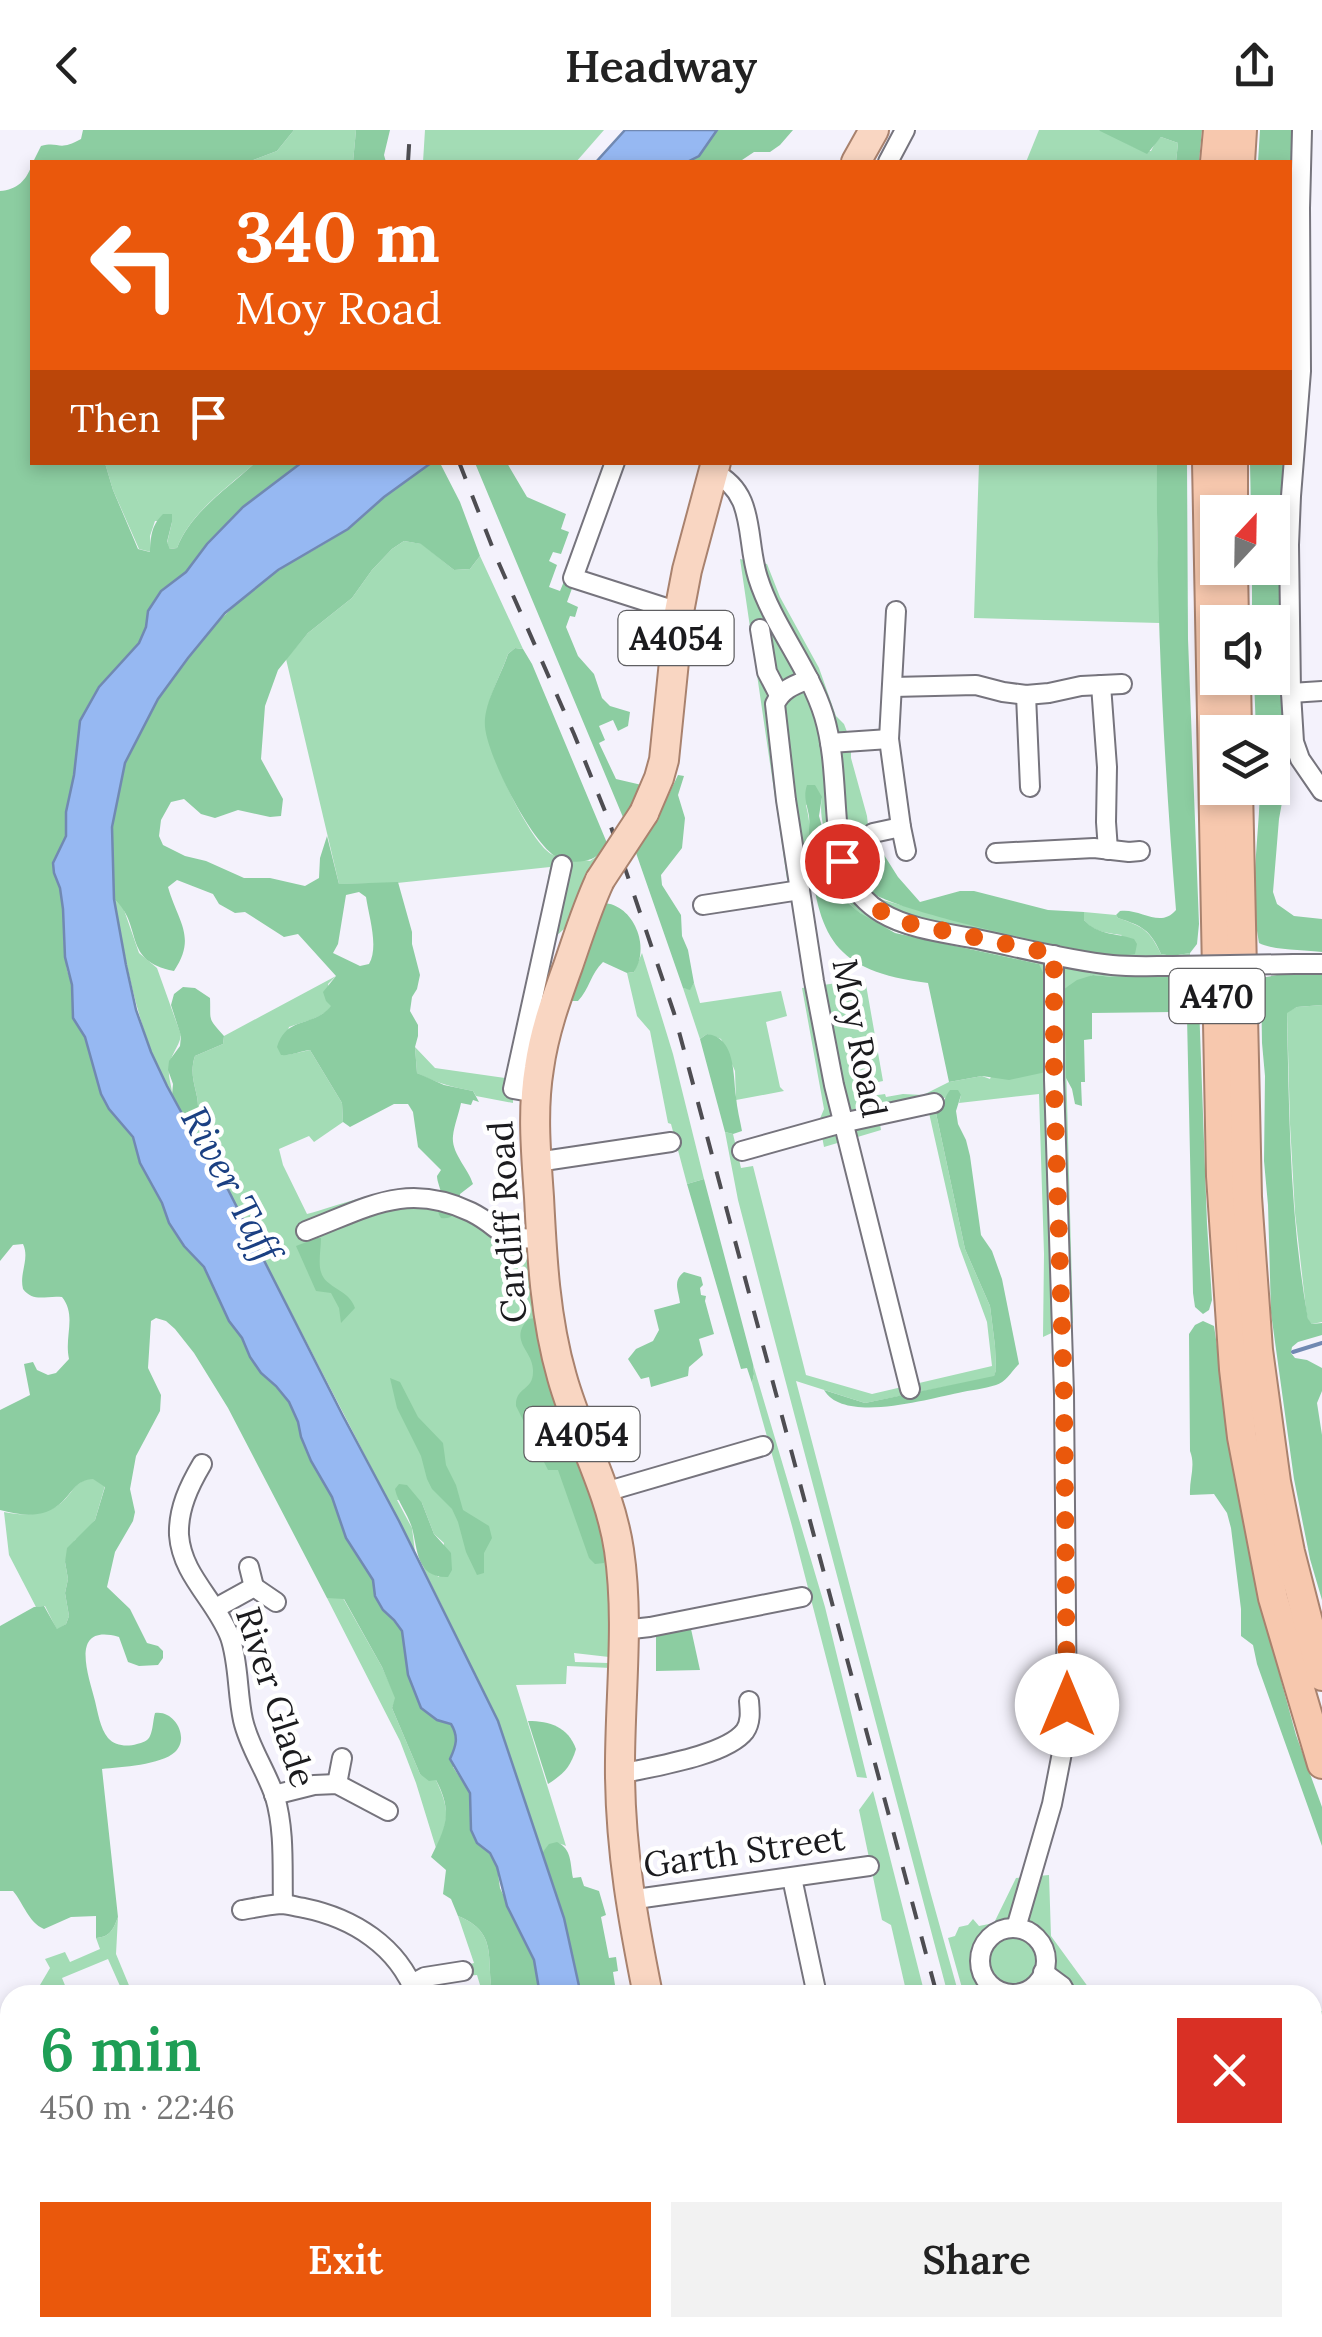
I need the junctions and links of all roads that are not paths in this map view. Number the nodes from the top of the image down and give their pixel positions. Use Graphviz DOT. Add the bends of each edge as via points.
graph roads {
  1 [pos="874,130"];
  2 [pos="905,130"];
  3 [pos="1218,130"];
  4 [pos="1242,130"];
  5 [pos="1302,130"];
  6 [pos="857,160"];
  7 [pos="889,160"];
  8 [pos="1214,160"];
  9 [pos="1240,160"];
  10 [pos="613,465"];
  11 [pos="1207,465"];
  12 [pos="1233,465"];
  13 [pos="714,467"];
  14 [pos="1233,495"];
  15 [pos="896,611"];
  16 [pos="679,612"];
  17 [pos="760,628"];
  18 [pos="809,679"];
  19 [pos="1122,684"];
  20 [pos="1102,685"];
  21 [pos="893,687"];
  22 [pos="1322,692"];
  23 [pos="1291,693"];
  24 [pos="779,695"];
  25 [pos="1026,695"];
  26 [pos="889,739"];
  27 [pos="830,743"];
  28 [pos="1030,788"];
  29 [pos="1322,791"];
  30 [pos="1238,805"];
  31 [pos="901,827"];
  32 [pos="874,833"];
  33 [pos="1108,850"];
  34 [pos="906,851"];
  35 [pos="1140,851"];
  36 [pos="996,853"];
  37 [pos="562,866"];
  38 [pos="800,890"];
  39 [pos="703,905"];
  40 [pos="1054,954"];
  41 [pos="1322,964"];
  42 [pos="536,1094"];
  43 [pos="934,1102"];
  44 [pos="842,1123"];
  45 [pos="671,1142"];
  46 [pos="742,1151"];
  47 [pos="537,1162"];
  48 [pos="306,1230"];
  49 [pos="541,1238"];
  50 [pos="910,1390"];
  51 [pos="763,1446"];
  52 [pos="202,1464"];
  53 [pos="605,1492"];
  54 [pos="249,1568"];
  55 [pos="254,1587"];
  56 [pos="802,1598"];
  57 [pos="276,1602"];
  58 [pos="216,1608"];
  59 [pos="622,1630"];
  60 [pos="1322,1676"];
  61 [pos="749,1701"];
  62 [pos="342,1758"];
  63 [pos="1322,1764"];
  64 [pos="620,1774"];
  65 [pos="337,1784"];
  66 [pos="274,1795"];
  67 [pos="388,1810"];
  68 [pos="869,1866"];
  69 [pos="792,1878"];
  70 [pos="630,1900"];
  71 [pos="283,1904"];
  72 [pos="242,1910"];
  73 [pos="1016,1928"];
  74 [pos="463,1971"];
  75 [pos="1043,1972"];
  76 [pos="412,1985"];
  77 [pos="418,1985"];
  78 [pos="646,1985"];
  79 [pos="815,1985"];
  80 [pos="992,1985"];
  81 [pos="1035,1985"];
  82 [pos="1059,1985"];
  1 -- 6 [label="main road"];
  2 -- 7 [label="street"];
  3 -- 8 [label="highway"];
  4 -- 9 [label="highway"];
  5 -- 23 [label="street"];
  10 -- 16 [label="street" via="573,578"];
  11 -- 63 [label="highway, A470" via="1220,1144 1234,1369 1273,1598"];
  12 -- 14 [label="highway"];
  13 -- 16 [label="main road, Cardiff Road / A4054"];
  13 -- 18 [label="street, Moy Road" via="741,498 765,598"];
  15 -- 21 [label="street"];
  16 -- 42 [label="main road, Cardiff Road / A4054, bridge" via="664,760 644,813 591,899 552,1013"];
  17 -- 24 [label="street, Moy Road" via="767,672"];
  18 -- 24 [label="street"];
  18 -- 27 [label="street, Moy Road"];
  19 -- 20 [label="street"];
  20 -- 25 [label="street"];
  20 -- 33 [label="street"];
  21 -- 25 [label="street" via="976,684"];
  21 -- 26 [label="street"];
  22 -- 23 [label="street"];
  23 -- 29 [label="street" via="1294,742"];
  24 -- 38 [label="street, Moy Road" via="774,713"];
  25 -- 28 [label="street"];
  26 -- 27 [label="street"];
  26 -- 31 [label="street"];
  27 -- 40 [label="street, Moy Road" via="840,850 846,874 867,902 908,924"];
  30 -- 60 [label="highway, A470" via="1247,1197 1258,1350 1276,1482"];
  31 -- 32 [label="street"];
  31 -- 34 [label="street"];
  33 -- 35 [label="street"];
  33 -- 36 [label="street"];
  37 -- 42 [label="street" via="513,1089"];
  38 -- 39 [label="street"];
  38 -- 44 [label="street, Moy Road"];
  40 -- 41 [label="street, Moy Road, bridge" via="1108,965"];
  40 -- 73 [label="street" via="1067,1727"];
  42 -- 47 [label="main road, Cardiff Road / A4054"];
  43 -- 44 [label="street"];
  44 -- 46 [label="street"];
  44 -- 50 [label="street, Moy Road"];
  45 -- 47 [label="street"];
  47 -- 49 [label="main road, Cardiff Road / A4054"];
  48 -- 49 [label="street" via="413,1197 460,1207 507,1237"];
  49 -- 53 [label="main road, Cardiff Road / A4054" via="562,1378"];
  51 -- 53 [label="street"];
  52 -- 58 [label="street, River Glade" via="186,1493 179,1533 186,1565"];
  53 -- 59 [label="main road, Cardiff Road / A4054" via="618,1548"];
  54 -- 55 [label="street"];
  55 -- 57 [label="street"];
  55 -- 58 [label="street"];
  56 -- 59 [label="street"];
  58 -- 66 [label="street, River Glade" via="234,1650 246,1734"];
  59 -- 64 [label="main road, Cardiff Road / A4054"];
  61 -- 64 [label="street" via="746,1730 727,1744"];
  62 -- 65 [label="street"];
  64 -- 70 [label="main road, Cardiff Road / A4054"];
  65 -- 66 [label="street"];
  65 -- 67 [label="street"];
  66 -- 71 [label="street, River Glade"];
  68 -- 69 [label="street, Garth Street"];
  69 -- 70 [label="street, Garth Street"];
  69 -- 79 [label="street"];
  70 -- 78 [label="main road, Cardiff Road / A4054"];
  71 -- 72 [label="street"];
  71 -- 76 [label="street" via="334,1916 367,1933"];
  73 -- 75 [label="street" via="1040,1942"];
  73 -- 80 [label="street" via="986,1942 981,1966"];
  74 -- 77 [label="street" via="425,1977"];
  75 -- 81 [label="street"];
  75 -- 82 [label="street"];
}
